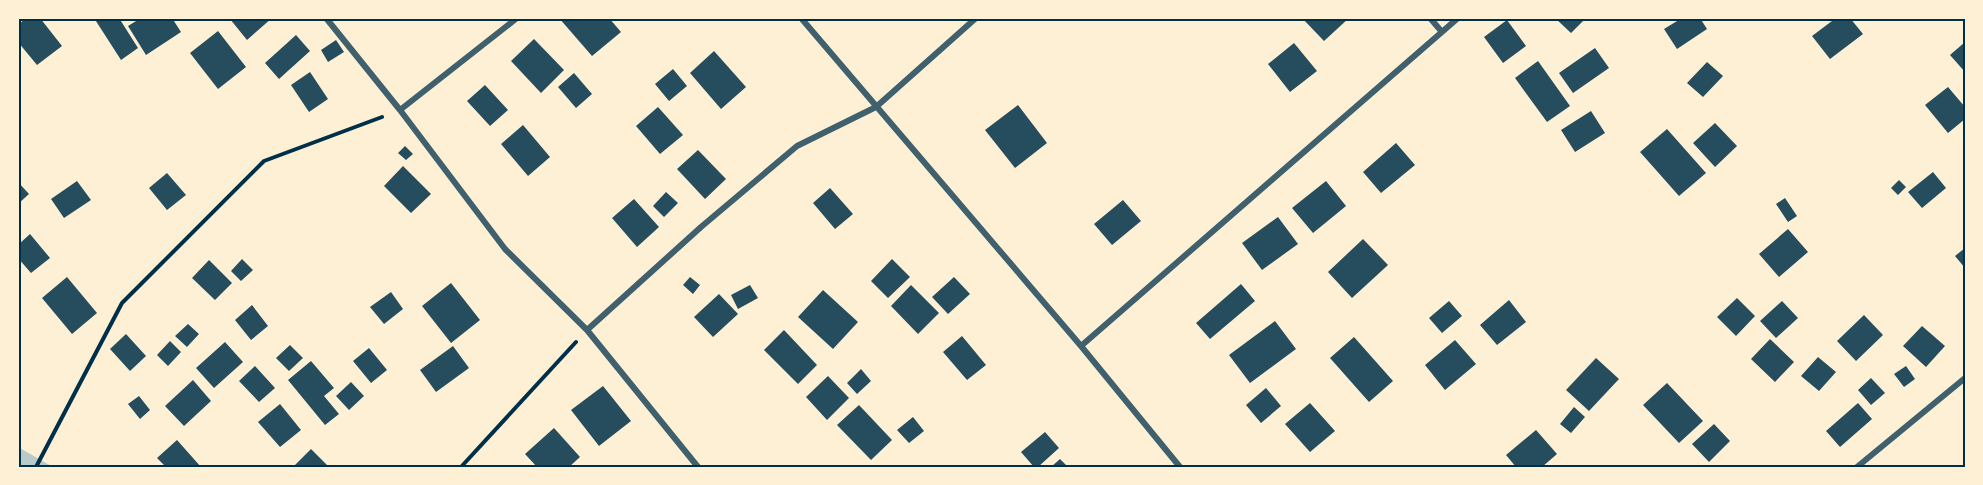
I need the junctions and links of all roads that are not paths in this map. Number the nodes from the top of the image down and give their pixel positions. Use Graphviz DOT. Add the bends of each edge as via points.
graph roads {
  1 [pos="326,18"];
  2 [pos="517,18"];
  3 [pos="801,18"];
  4 [pos="976,18"];
  5 [pos="1430,18"];
  6 [pos="1458,18"];
  7 [pos="1442,32"];
  8 [pos="876,107"];
  9 [pos="400,110"];
  10 [pos="587,330"];
  11 [pos="1081,346"];
  12 [pos="1965,378"];
  13 [pos="698,467"];
  14 [pos="1180,467"];
  15 [pos="1857,467"];
  1 -- 9 [label="street"];
  2 -- 9 [label="street"];
  3 -- 8 [label="street"];
  4 -- 8 [label="street"];
  5 -- 7 [label="street"];
  6 -- 7 [label="street"];
  7 -- 11 [label="street"];
  8 -- 10 [label="street" via="797,146 700,227"];
  8 -- 11 [label="street"];
  9 -- 10 [label="street" via="505,249"];
  10 -- 13 [label="street"];
  11 -- 14 [label="street"];
  12 -- 15 [label="street"];
}
